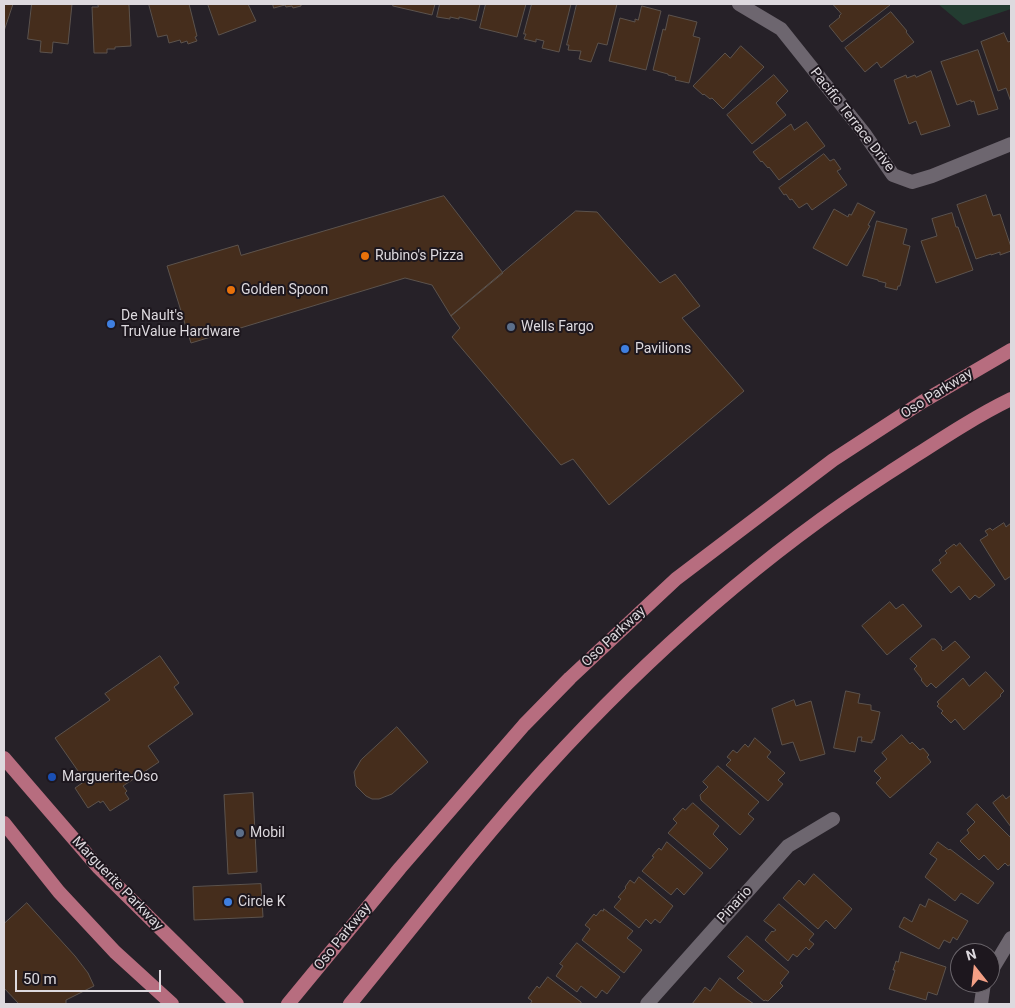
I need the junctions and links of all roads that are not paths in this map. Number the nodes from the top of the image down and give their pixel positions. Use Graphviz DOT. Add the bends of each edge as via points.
graph roads {
  1 [pos="739,4"];
  2 [pos="1011,144"];
  3 [pos="1011,350"];
  4 [pos="1011,398"];
  5 [pos="4,758"];
  6 [pos="833,819"];
  7 [pos="4,823"];
  8 [pos="1011,938"];
  9 [pos="1000,956"];
  10 [pos="172,1004"];
  11 [pos="237,1004"];
  12 [pos="288,1004"];
  13 [pos="350,1004"];
  14 [pos="647,1004"];
  1 -- 2 [label="street, Pacific Terrace Drive" via="781,29 864,133 893,175 912,182"];
  3 -- 12 [label="main road, Oso Parkway" via="922,402 833,460 670,584 524,725"];
  4 -- 13 [label="main road" via="948,433 792,540 655,655 499,821"];
  5 -- 11 [label="main road, Marguerite Parkway" via="116,886"];
  6 -- 14 [label="street, Pinario" via="788,846"];
  7 -- 10 [label="main road" via="59,892 109,946"];
  8 -- 9 [label="street"];
}
